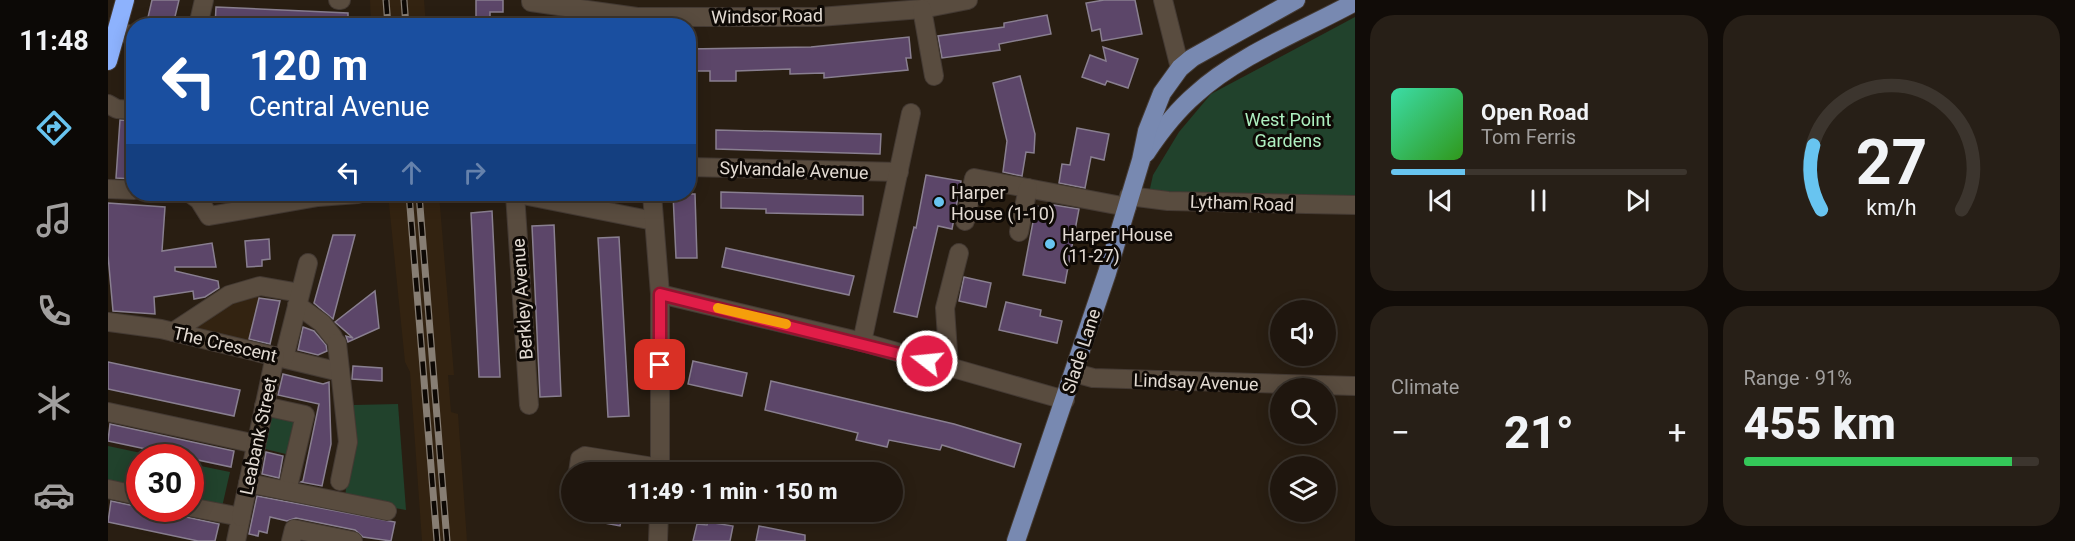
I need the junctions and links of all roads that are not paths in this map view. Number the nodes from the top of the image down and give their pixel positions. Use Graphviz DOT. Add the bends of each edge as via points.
graph roads {
  1 [pos="125,0"];
  2 [pos="204,0"];
  3 [pos="968,0"];
  4 [pos="1163,0"];
  5 [pos="1296,0"];
  6 [pos="531,1"];
  7 [pos="1355,2"];
  8 [pos="922,9"];
  9 [pos="200,18"];
  10 [pos="621,18"];
  11 [pos="696,20"];
  12 [pos="126,33"];
  13 [pos="108,61"];
  14 [pos="1180,68"];
  15 [pos="1225,71"];
  16 [pos="934,76"];
  17 [pos="108,104"];
  18 [pos="126,110"];
  19 [pos="911,113"];
  20 [pos="1141,160"];
  21 [pos="696,167"];
  22 [pos="899,172"];
  23 [pos="1028,188"];
  24 [pos="108,189"];
  25 [pos="126,190"];
  26 [pos="201,201"];
  27 [pos="287,201"];
  28 [pos="517,201"];
  29 [pos="553,201"];
  30 [pos="653,201"];
  31 [pos="1128,201"];
  32 [pos="1355,205"];
  33 [pos="654,221"];
  34 [pos="965,221"];
  35 [pos="1019,232"];
  36 [pos="959,253"];
  37 [pos="308,262"];
  38 [pos="660,294"];
  39 [pos="299,299"];
  40 [pos="108,322"];
  41 [pos="173,332"];
  42 [pos="862,342"];
  43 [pos="279,357"];
  44 [pos="949,367"];
  45 [pos="340,372"];
  46 [pos="1075,373"];
  47 [pos="1355,386"];
  48 [pos="1065,400"];
  49 [pos="528,405"];
  50 [pos="264,406"];
  51 [pos="108,412"];
  52 [pos="256,444"];
  53 [pos="580,462"];
  54 [pos="617,462"];
  55 [pos="660,462"];
  56 [pos="340,481"];
  57 [pos="248,483"];
  58 [pos="108,489"];
  59 [pos="287,491"];
  60 [pos="126,493"];
  61 [pos="204,510"];
  62 [pos="387,511"];
  63 [pos="241,517"];
  64 [pos="659,522"];
  65 [pos="236,541"];
  66 [pos="291,541"];
  67 [pos="353,541"];
  68 [pos="658,541"];
  69 [pos="1016,541"];
  1 -- 12 [label="highway"];
  2 -- 9 [label="street"];
  3 -- 8 [label="street, Windsor Road"];
  4 -- 14 [label="street"];
  5 -- 14 [label="main road, Slade Lane"];
  6 -- 10 [label="street, Windsor Road"];
  7 -- 15 [label="main road, Slade Lane"];
  8 -- 11 [label="street, Windsor Road" via="819,17"];
  8 -- 16 [label="street"];
  12 -- 13 [label="highway"];
  14 -- 15 [label="main road" via="1197,80"];
  14 -- 20 [label="main road, Slade Lane" via="1158,103"];
  15 -- 20 [label="main road, Slade Lane" via="1196,93"];
  17 -- 18 [label="street"];
  19 -- 22 [label="street"];
  20 -- 31 [label="main road, Slade Lane"];
  21 -- 22 [label="street, Sylvandale Avenue"];
  22 -- 42 [label="street"];
  23 -- 31 [label="street, Lytham Road"];
  23 -- 34 [label="street, Lytham Road" via="974,177"];
  23 -- 35 [label="street"];
  24 -- 25 [label="street"];
  26 -- 27 [label="street" via="209,216"];
  28 -- 49 [label="street, Berkley Avenue"];
  29 -- 33 [label="street"];
  30 -- 33 [label="street"];
  31 -- 32 [label="street, Lytham Road"];
  31 -- 46 [label="main road, Slade Lane"];
  33 -- 38 [label="street"];
  36 -- 44 [label="street" via="945,308"];
  37 -- 39 [label="street, Leabank Street"];
  38 -- 42 [label="street"];
  38 -- 55 [label="street"];
  39 -- 41 [label="street" via="260,286 229,295"];
  39 -- 43 [label="street, Leabank Street"];
  39 -- 45 [label="street" via="335,340"];
  40 -- 41 [label="street, The Crescent"];
  41 -- 43 [label="street, The Crescent"];
  42 -- 44 [label="street"];
  43 -- 45 [label="street, The Crescent"];
  43 -- 50 [label="street, Leabank Street"];
  44 -- 48 [label="street"];
  45 -- 56 [label="street" via="348,442"];
  46 -- 47 [label="street, Lindsay Avenue" via="1093,378"];
  46 -- 48 [label="main road, Slade Lane"];
  48 -- 69 [label="main road, Slade Lane"];
  50 -- 52 [label="street, Leabank Street"];
  50 -- 59 [label="street" via="305,416"];
  51 -- 52 [label="street"];
  52 -- 57 [label="street, Leabank Street"];
  53 -- 54 [label="street" via="585,456"];
  57 -- 59 [label="street"];
  57 -- 63 [label="street, Leabank Street"];
  58 -- 60 [label="street"];
  59 -- 62 [label="street"];
  61 -- 63 [label="street"];
  63 -- 65 [label="street, Leabank Street"];
  64 -- 68 [label="street"];
  66 -- 67 [label="street" via="294,529"];
}
